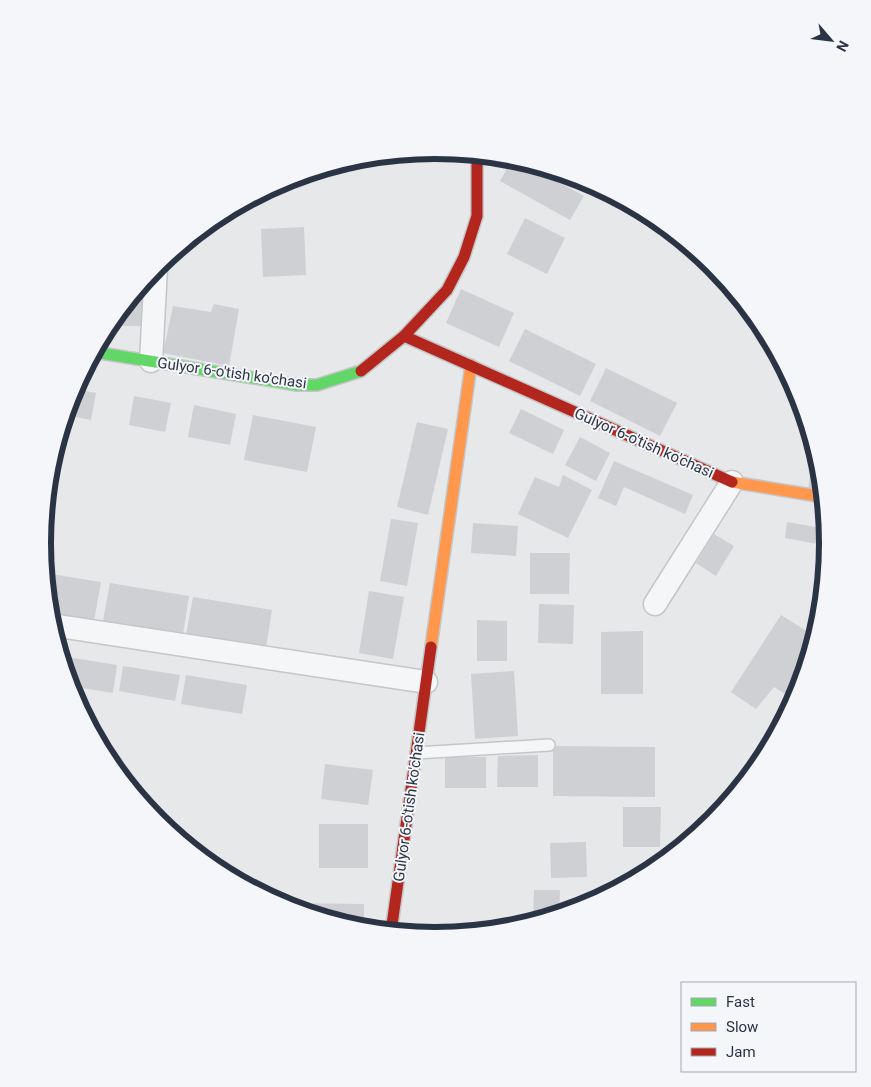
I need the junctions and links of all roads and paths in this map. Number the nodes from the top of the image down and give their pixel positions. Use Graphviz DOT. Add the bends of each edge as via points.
graph roads {
  1 [pos="477,162"];
  2 [pos="155,281"];
  3 [pos="404,336"];
  4 [pos="102,353"];
  5 [pos="151,361"];
  6 [pos="471,365"];
  7 [pos="732,482"];
  8 [pos="816,496"];
  9 [pos="655,604"];
  10 [pos="61,626"];
  11 [pos="426,682"];
  12 [pos="549,744"];
  13 [pos="416,753"];
  14 [pos="392,925"];
  1 -- 3 [label="street" via="477,216 464,257 447,290"];
  2 -- 5 [label="street"];
  3 -- 5 [label="street, Gulyor 6-o'tish ko'chasi" via="363,370 317,385 297,385"];
  3 -- 6 [label="street, Gulyor 6-o'tish ko'chasi"];
  4 -- 5 [label="street, Gulyor 6-o'tish ko'chasi"];
  6 -- 7 [label="street, Gulyor 6-o'tish ko'chasi"];
  6 -- 11 [label="street, Gulyor 6-o'tish ko'chasi"];
  7 -- 8 [label="street, Gulyor 6-o'tish ko'chasi"];
  7 -- 9 [label="street"];
  10 -- 11 [label="street"];
  11 -- 13 [label="street, Gulyor 6-o'tish ko'chasi"];
  12 -- 13 [label="lane"];
  13 -- 14 [label="street, Gulyor 6-o'tish ko'chasi"];
}
